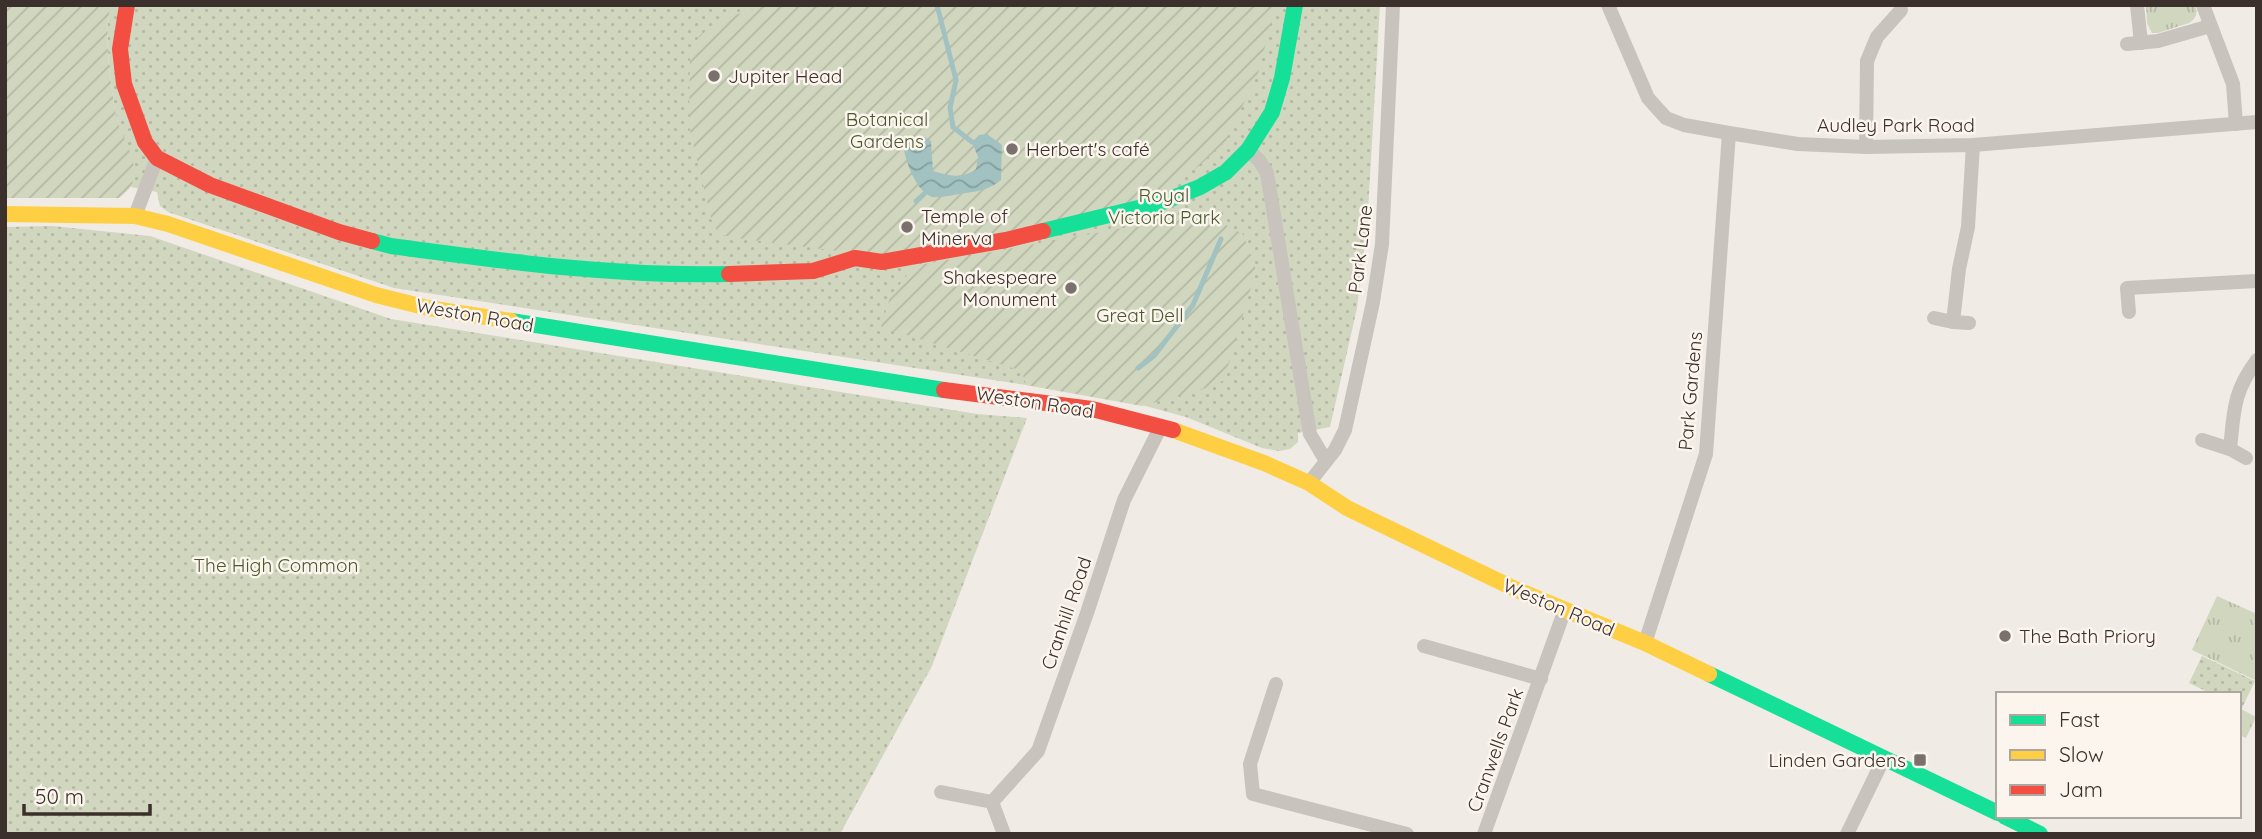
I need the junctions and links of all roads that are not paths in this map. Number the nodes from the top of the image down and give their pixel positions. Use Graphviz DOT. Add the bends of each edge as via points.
graph roads {
  1 [pos="127,5"];
  2 [pos="1295,5"];
  3 [pos="1392,5"];
  4 [pos="1608,5"];
  5 [pos="2137,5"];
  6 [pos="2203,5"];
  7 [pos="1901,10"];
  8 [pos="2210,26"];
  9 [pos="2257,122"];
  10 [pos="2236,124"];
  11 [pos="1729,134"];
  12 [pos="1973,145"];
  13 [pos="1867,146"];
  14 [pos="1248,150"];
  15 [pos="156,158"];
  16 [pos="5,214"];
  17 [pos="135,216"];
  18 [pos="2257,281"];
  19 [pos="2129,312"];
  20 [pos="1934,318"];
  21 [pos="1953,322"];
  22 [pos="1969,323"];
  23 [pos="2257,360"];
  24 [pos="1161,426"];
  25 [pos="2202,440"];
  26 [pos="2230,449"];
  27 [pos="2246,458"];
  28 [pos="1326,461"];
  29 [pos="1309,483"];
  30 [pos="1564,612"];
  31 [pos="1645,643"];
  32 [pos="1424,646"];
  33 [pos="1541,679"];
  34 [pos="1276,684"];
  35 [pos="1884,758"];
  36 [pos="941,792"];
  37 [pos="1253,794"];
  38 [pos="992,802"];
  39 [pos="1243,807"];
  40 [pos="1996,812"];
  41 [pos="2008,818"];
  42 [pos="1004,834"];
  43 [pos="1407,834"];
  44 [pos="1484,834"];
  45 [pos="1847,834"];
  46 [pos="2040,834"];
  1 -- 15 [label="street" via="120,49 124,84 145,142"];
  2 -- 14 [label="street" via="1272,112"];
  3 -- 28 [label="street, Park Lane" via="1382,244 1345,429"];
  4 -- 11 [label="street, Audley Park Road" via="1648,98 1666,118"];
  5 -- 8 [label="street" via="2134,44"];
  6 -- 8 [label="street"];
  7 -- 13 [label="street" via="1877,37 1867,61"];
  8 -- 10 [label="street" via="2232,84"];
  9 -- 10 [label="street, Audley Park Road"];
  10 -- 12 [label="street, Audley Park Road"];
  11 -- 13 [label="street, Audley Park Road" via="1798,144"];
  11 -- 31 [label="street, Park Gardens" via="1706,454"];
  12 -- 13 [label="street, Audley Park Road"];
  12 -- 21 [label="street" via="1968,227"];
  14 -- 15 [label="street" via="1226,172 1163,202 1014,238 882,262 855,258 813,271 724,274 641,274 541,266 391,246 209,186"];
  14 -- 28 [label="street" via="1267,173 1310,434"];
  15 -- 17 [label="street"];
  16 -- 17 [label="street, Weston Road"];
  17 -- 24 [label="street, Weston Road" via="428,308 1092,409"];
  18 -- 19 [label="street" via="2127,288"];
  20 -- 21 [label="street"];
  21 -- 22 [label="street"];
  23 -- 26 [label="street" via="2236,397"];
  24 -- 29 [label="street, Weston Road"];
  24 -- 38 [label="street, Cranhill Road" via="1124,500 1038,751"];
  25 -- 26 [label="street"];
  26 -- 27 [label="street"];
  28 -- 29 [label="street, Park Lane"];
  29 -- 30 [label="street, Weston Road" via="1347,508"];
  30 -- 31 [label="street, Weston Road"];
  30 -- 33 [label="street, Cranwells Park"];
  31 -- 35 [label="street, Weston Road"];
  32 -- 33 [label="street, Cranwells Park"];
  33 -- 44 [label="street, Cranwells Park"];
  34 -- 37 [label="street" via="1250,765"];
  35 -- 40 [label="street, Weston Road"];
  35 -- 45 [label="street"];
  36 -- 38 [label="street"];
  37 -- 39 [label="street"];
  37 -- 43 [label="street"];
  38 -- 42 [label="street"];
  41 -- 46 [label="street"];
}
